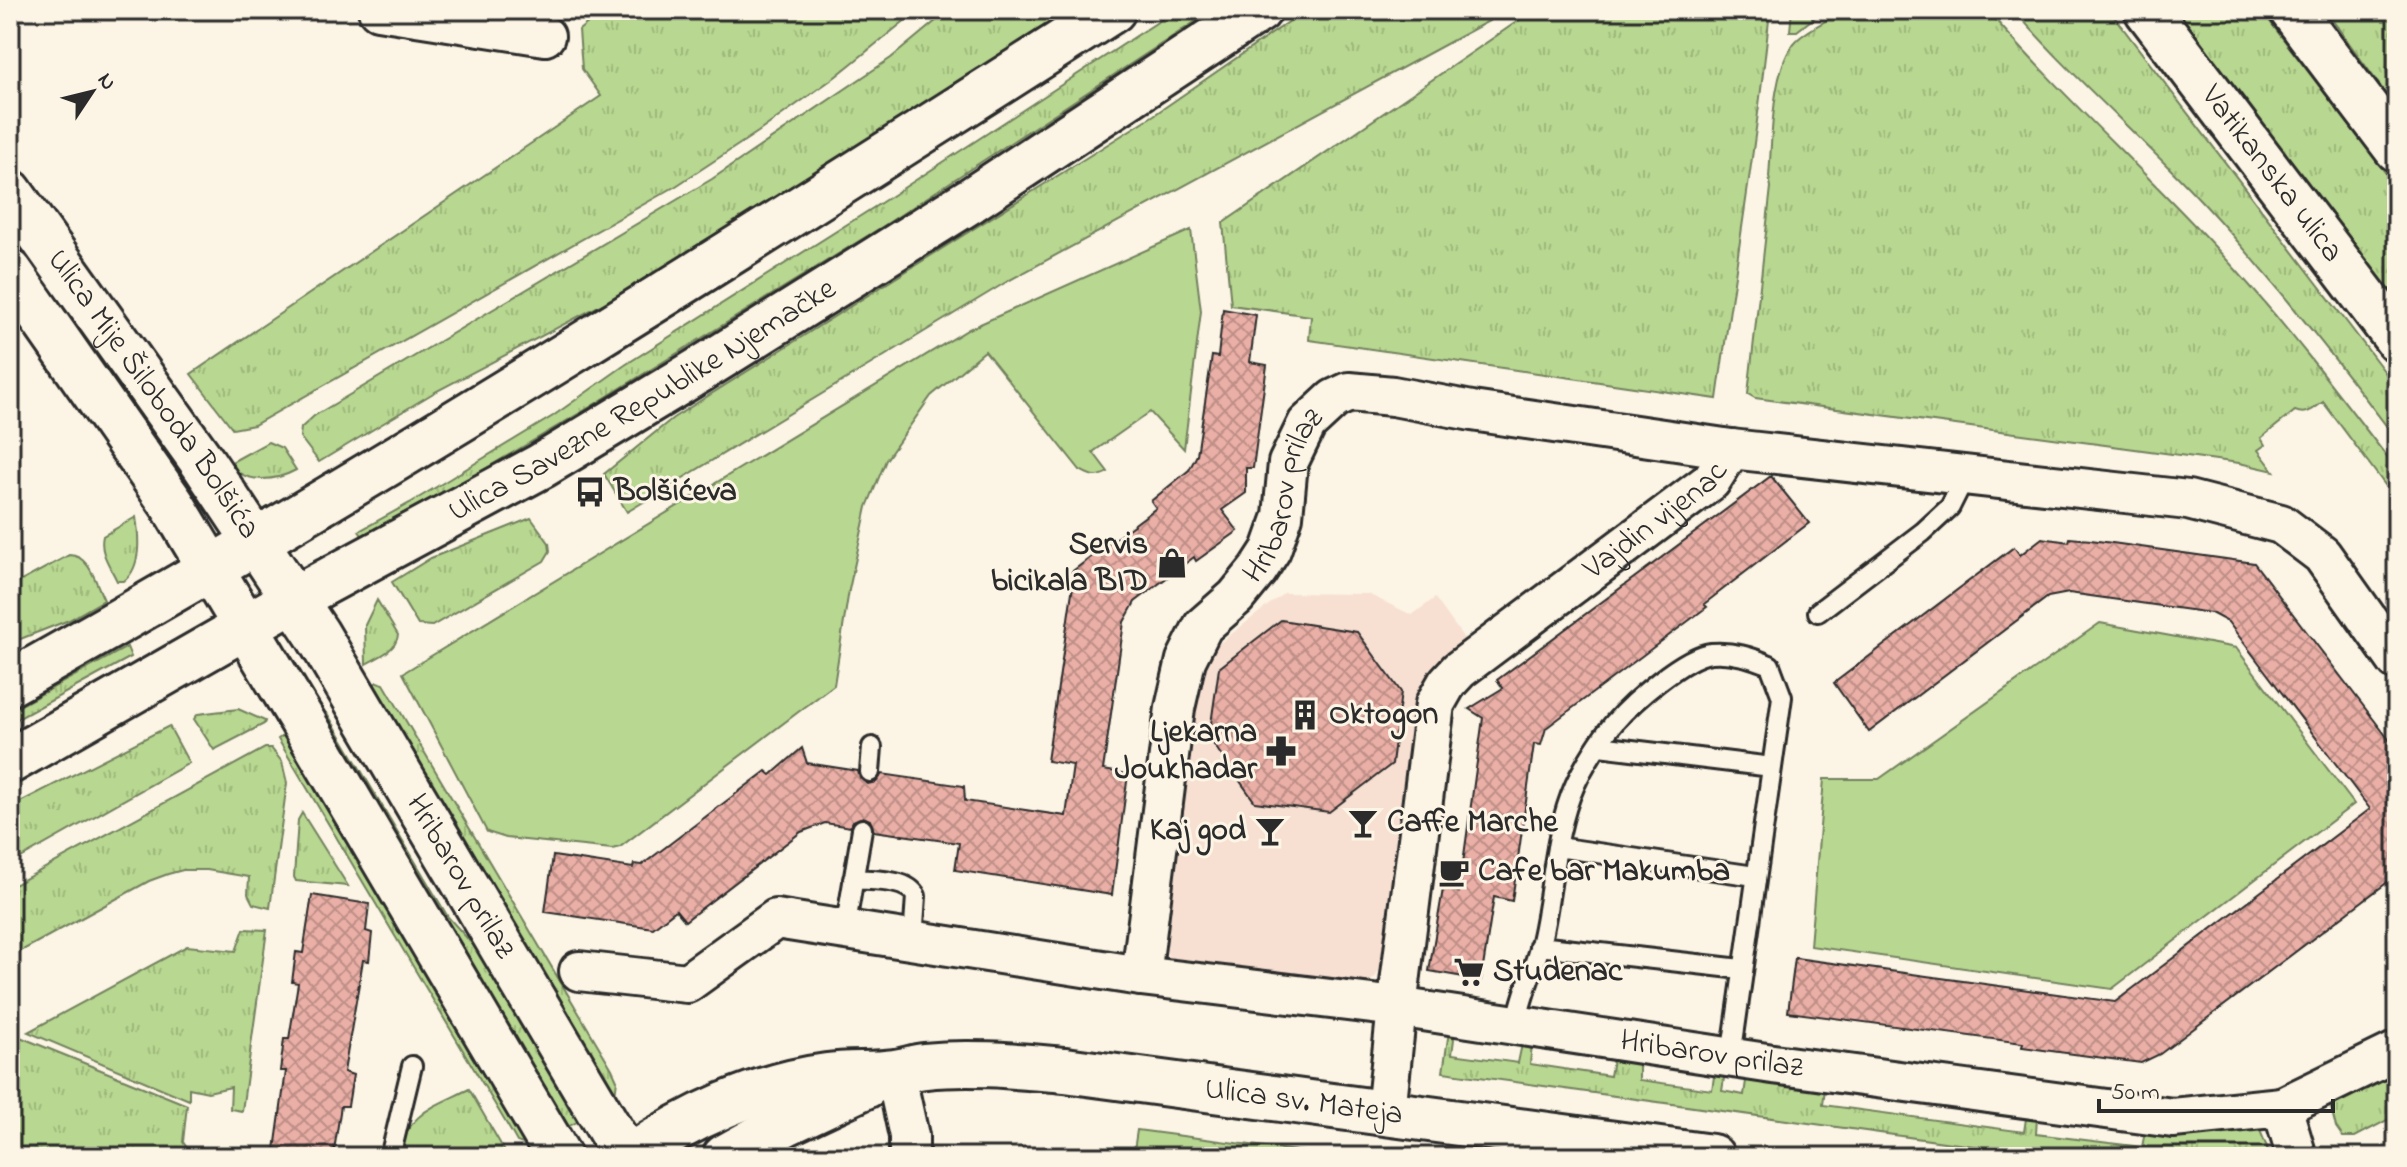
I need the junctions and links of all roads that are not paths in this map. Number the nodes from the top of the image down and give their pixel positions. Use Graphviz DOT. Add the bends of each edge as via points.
graph roads {
  1 [pos="378,10"];
  2 [pos="1113,10"];
  3 [pos="1259,10"];
  4 [pos="2147,10"];
  5 [pos="2292,10"];
  6 [pos="545,36"];
  7 [pos="2397,149"];
  8 [pos="10,192"];
  9 [pos="10,272"];
  10 [pos="2397,339"];
  11 [pos="1731,449"];
  12 [pos="1965,477"];
  13 [pos="256,542"];
  14 [pos="211,569"];
  15 [pos="294,599"];
  16 [pos="1818,612"];
  17 [pos="245,628"];
  18 [pos="2397,661"];
  19 [pos="10,683"];
  20 [pos="1599,746"];
  21 [pos="872,747"];
  22 [pos="10,761"];
  23 [pos="1772,767"];
  24 [pos="870,772"];
  25 [pos="862,829"];
  26 [pos="1557,847"];
  27 [pos="1755,876"];
  28 [pos="853,879"];
  29 [pos="845,930"];
  30 [pos="913,940"];
  31 [pos="1539,946"];
  32 [pos="1741,969"];
  33 [pos="579,971"];
  34 [pos="1141,976"];
  35 [pos="1397,1007"];
  36 [pos="1516,1027"];
  37 [pos="2397,1051"];
  38 [pos="1731,1057"];
  39 [pos="412,1066"];
  40 [pos="895,1072"];
  41 [pos="2282,1107"];
  42 [pos="1386,1112"];
  43 [pos="390,1157"];
  44 [pos="559,1157"];
  45 [pos="628,1157"];
  46 [pos="725,1157"];
  47 [pos="909,1157"];
  48 [pos="1712,1157"];
  49 [pos="2297,1157"];
  1 -- 6 [label="street"];
  2 -- 13 [label="street"];
  3 -- 15 [label="street, Ulica Savezne Republike Njemačke" via="698,371 541,466"];
  4 -- 10 [label="street, Vatikanska ulica"];
  5 -- 7 [label="street"];
  8 -- 13 [label="street, Ulica Mije Šiloboda Bolšića"];
  9 -- 14 [label="street, Ulica Mije Šiloboda Bolšića"];
  11 -- 12 [label="street, Vajdin vijenac"];
  11 -- 34 [label="street, Hribarov prilaz" via="1393,396 1349,392 1325,407 1307,424 1288,463 1283,516 1271,550 1236,597 1203,626 1186,660 1175,708"];
  11 -- 35 [label="street, Vajdin vijenac" via="1711,481 1459,670 1441,693 1435,704"];
  12 -- 16 [label="lane" via="1950,507 1923,532"];
  12 -- 18 [label="street, Vajdin vijenac" via="2188,500 2281,524 2322,555"];
  13 -- 14 [label="street"];
  13 -- 15 [label="street, Ulica Mije Šiloboda Bolšića"];
  14 -- 17 [label="street, Ulica Mije Šiloboda Bolšića"];
  14 -- 19 [label="street"];
  15 -- 17 [label="street, Ulica Savezne Republike Njemačke"];
  15 -- 45 [label="street, Hribarov prilaz"];
  17 -- 22 [label="street, Ulica Savezne Republike Njemačke"];
  17 -- 44 [label="street, Hribarov prilaz"];
  20 -- 23 [label="lane"];
  20 -- 23 [label="lane" via="1613,724 1671,671 1709,653 1747,655 1770,665 1782,697"];
  20 -- 26 [label="lane" via="1575,786"];
  21 -- 24 [label="lane"];
  23 -- 27 [label="lane"];
  25 -- 28 [label="lane"];
  26 -- 27 [label="lane"];
  26 -- 31 [label="lane"];
  27 -- 32 [label="lane"];
  28 -- 29 [label="lane"];
  28 -- 30 [label="lane" via="913,889"];
  29 -- 30 [label="street, Hribarov prilaz"];
  29 -- 33 [label="street, Hribarov prilaz" via="776,919 687,983"];
  30 -- 34 [label="street, Hribarov prilaz"];
  31 -- 32 [label="lane"];
  31 -- 36 [label="lane" via="1519,1001"];
  32 -- 38 [label="lane"];
  34 -- 35 [label="street, Hribarov prilaz"];
  35 -- 36 [label="street, Hribarov prilaz"];
  35 -- 42 [label="street, Vajdin vijenac"];
  36 -- 38 [label="street, Hribarov prilaz"];
  37 -- 41 [label="street"];
  38 -- 41 [label="street, Hribarov prilaz" via="2173,1118"];
  39 -- 43 [label="lane"];
  40 -- 42 [label="street, Ulica sv. Mateja" via="999,1064"];
  40 -- 45 [label="street, Ulica sv. Mateja" via="827,1076 768,1091 680,1126"];
  40 -- 46 [label="street, Ulica sv. Mateja"];
  40 -- 47 [label="street"];
  41 -- 49 [label="street"];
  42 -- 48 [label="street, Ulica sv. Mateja"];
}
